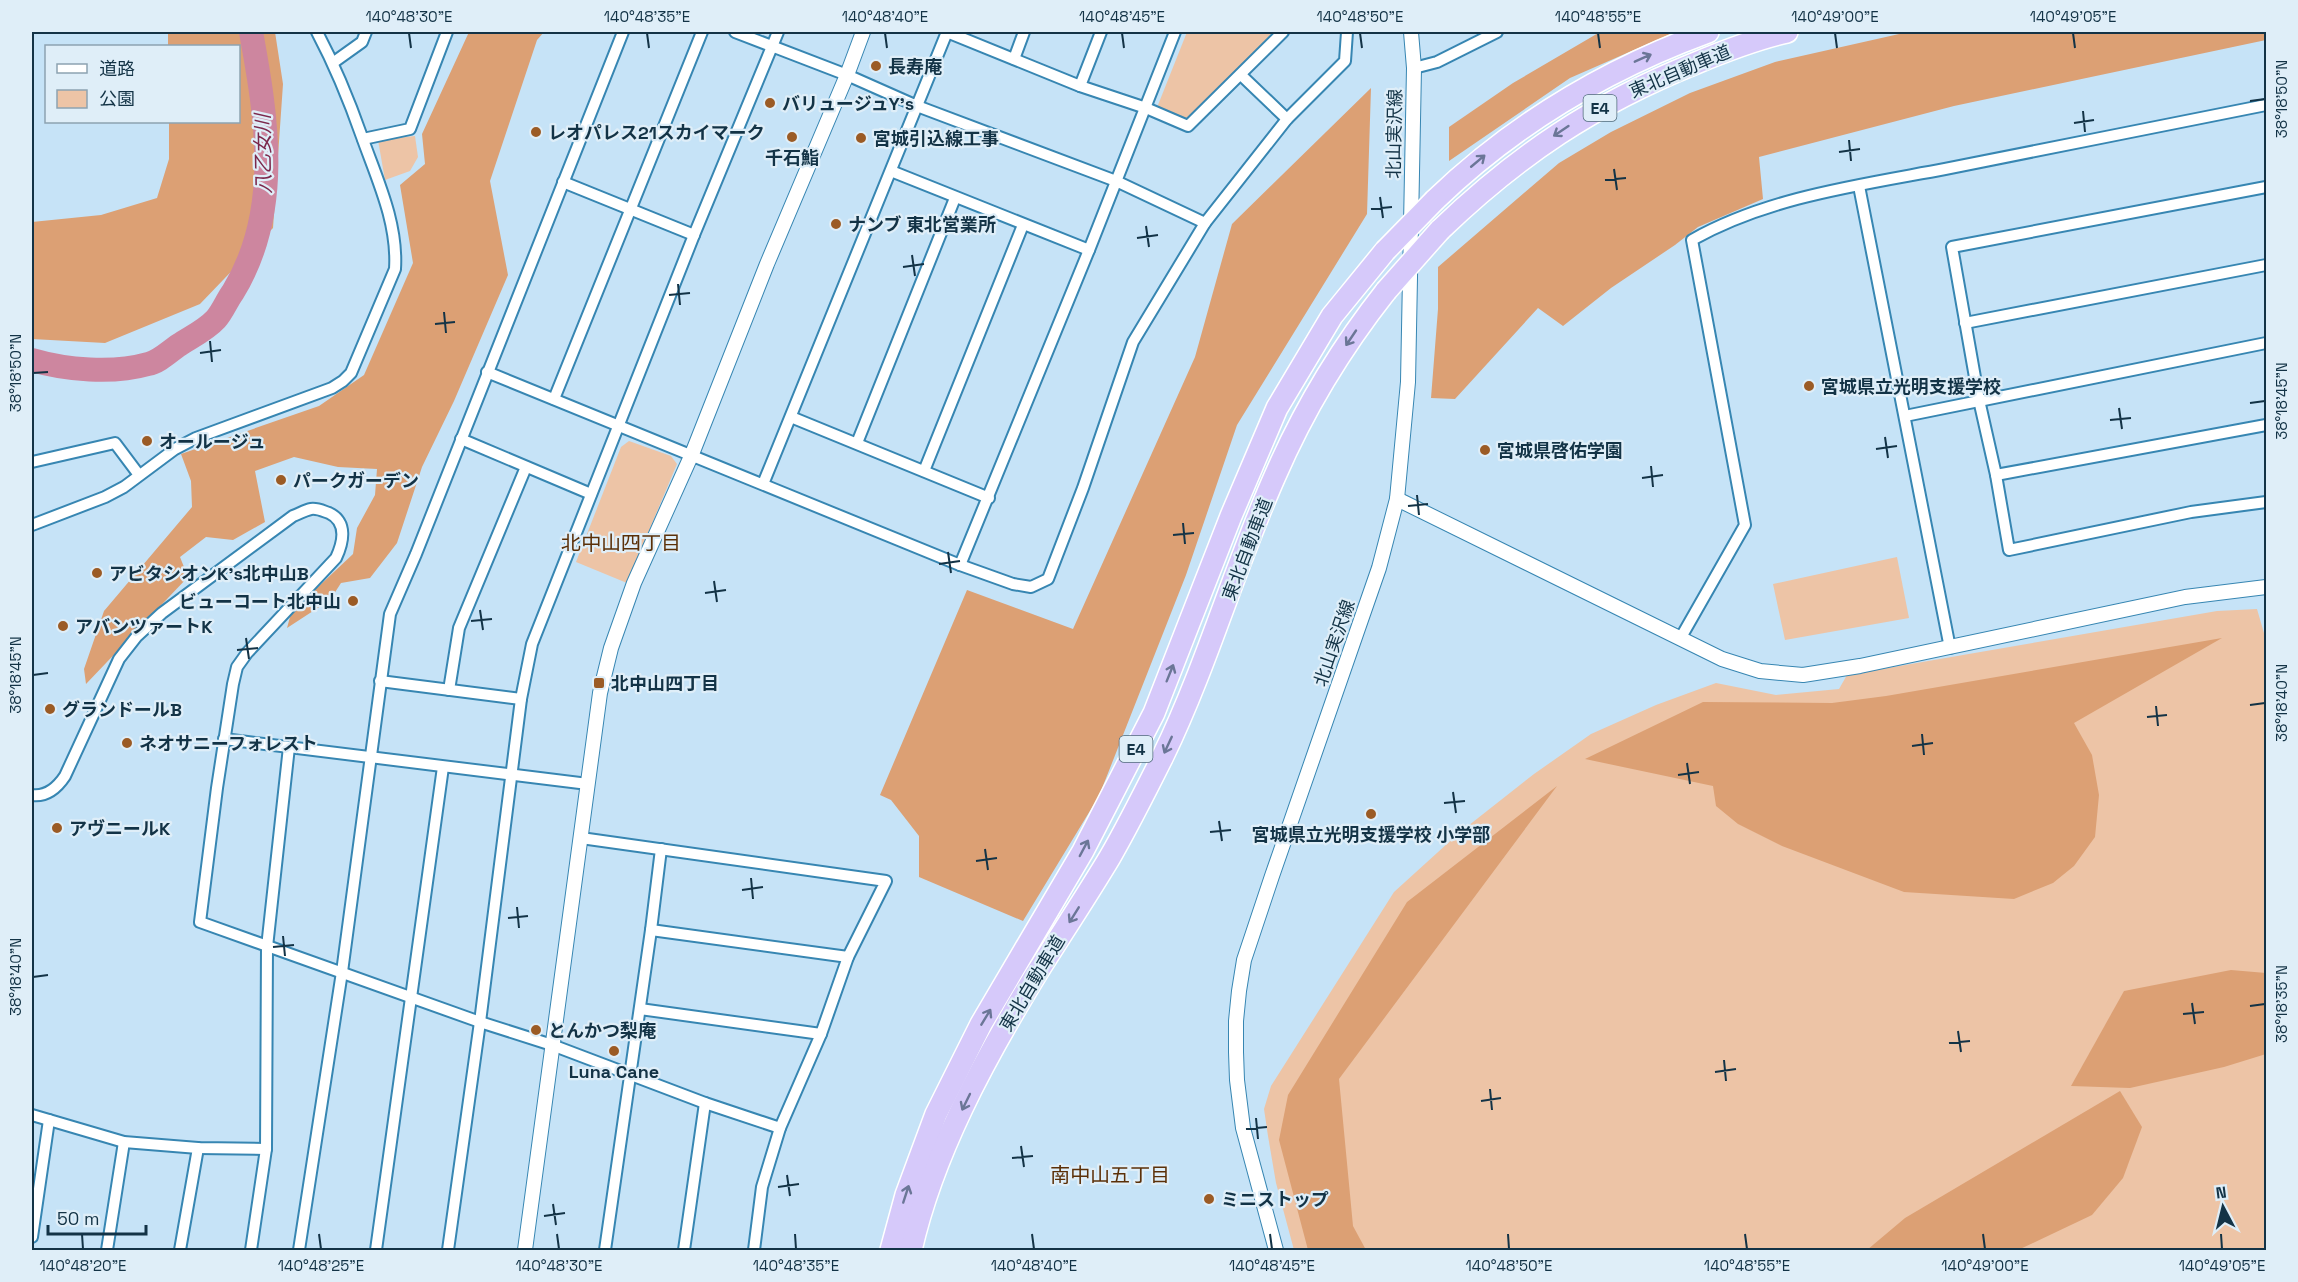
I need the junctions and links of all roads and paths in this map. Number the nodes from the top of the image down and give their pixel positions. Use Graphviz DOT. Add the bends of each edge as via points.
graph roads {
  1 [pos="317,32"];
  2 [pos="366,32"];
  3 [pos="447,32"];
  4 [pos="623,32"];
  5 [pos="702,32"];
  6 [pos="735,32"];
  7 [pos="777,32"];
  8 [pos="863,32"];
  9 [pos="947,32"];
  10 [pos="1024,32"];
  11 [pos="1101,32"];
  12 [pos="1175,32"];
  13 [pos="1283,32"];
  14 [pos="1347,32"];
  15 [pos="1411,32"];
  16 [pos="1497,32"];
  17 [pos="1708,32"];
  18 [pos="1787,32"];
  19 [pos="772,46"];
  20 [pos="1014,59"];
  21 [pos="334,62"];
  22 [pos="1414,68"];
  23 [pos="847,75"];
  24 [pos="1241,75"];
  25 [pos="1080,86"];
  26 [pos="2266,105"];
  27 [pos="917,106"];
  28 [pos="1146,108"];
  29 [pos="1287,118"];
  30 [pos="363,139"];
  31 [pos="891,171"];
  32 [pos="1116,181"];
  33 [pos="563,182"];
  34 [pos="1859,186"];
  35 [pos="2266,187"];
  36 [pos="955,198"];
  37 [pos="629,208"];
  38 [pos="1205,223"];
  39 [pos="1023,225"];
  40 [pos="694,234"];
  41 [pos="1089,250"];
  42 [pos="2266,265"];
  43 [pos="1965,323"];
  44 [pos="2266,343"];
  45 [pos="487,372"];
  46 [pos="554,399"];
  47 [pos="1979,400"];
  48 [pos="1905,416"];
  49 [pos="791,417"];
  50 [pos="2266,425"];
  51 [pos="620,426"];
  52 [pos="461,440"];
  53 [pos="857,443"];
  54 [pos="692,454"];
  55 [pos="32,462"];
  56 [pos="526,467"];
  57 [pos="924,471"];
  58 [pos="139,475"];
  59 [pos="1996,475"];
  60 [pos="763,484"];
  61 [pos="591,494"];
  62 [pos="988,498"];
  63 [pos="1397,499"];
  64 [pos="2266,502"];
  65 [pos="32,525"];
  66 [pos="960,565"];
  67 [pos="2266,587"];
  68 [pos="1680,639"];
  69 [pos="1950,648"];
  70 [pos="380,681"];
  71 [pos="449,690"];
  72 [pos="521,699"];
  73 [pos="224,739"];
  74 [pos="289,747"];
  75 [pos="371,757"];
  76 [pos="443,767"];
  77 [pos="512,775"];
  78 [pos="588,784"];
  79 [pos="32,795"];
  80 [pos="581,838"];
  81 [pos="661,849"];
  82 [pos="651,930"];
  83 [pos="267,946"];
  84 [pos="848,957"];
  85 [pos="342,972"];
  86 [pos="411,997"];
  87 [pos="640,1009"];
  88 [pos="480,1022"];
  89 [pos="821,1034"];
  90 [pos="552,1045"];
  91 [pos="630,1073"];
  92 [pos="705,1102"];
  93 [pos="32,1115"];
  94 [pos="49,1120"];
  95 [pos="780,1128"];
  96 [pos="124,1142"];
  97 [pos="198,1148"];
  98 [pos="266,1149"];
  99 [pos="32,1237"];
  100 [pos="107,1251"];
  101 [pos="180,1251"];
  102 [pos="251,1251"];
  103 [pos="299,1251"];
  104 [pos="376,1251"];
  105 [pos="448,1251"];
  106 [pos="525,1251"];
  107 [pos="605,1251"];
  108 [pos="684,1251"];
  109 [pos="754,1251"];
  110 [pos="891,1251"];
  111 [pos="912,1251"];
  112 [pos="1276,1251"];
  1 -- 21 [label="street"];
  2 -- 21 [label="street" via="362,42"];
  3 -- 30 [label="street" via="410,129"];
  4 -- 33 [label="street"];
  5 -- 37 [label="street"];
  6 -- 19 [label="street"];
  7 -- 19 [label="street"];
  8 -- 23 [label="street"];
  9 -- 20 [label="street"];
  9 -- 27 [label="street"];
  10 -- 20 [label="street"];
  11 -- 25 [label="street"];
  12 -- 28 [label="street"];
  13 -- 24 [label="street"];
  14 -- 29 [label="street" via="1346,61"];
  15 -- 22 [label="street, 北山実沢線"];
  16 -- 22 [label="street" via="1437,62"];
  110 -- 17 [label="highway, 東北自動車道 / E4, one-way, bridge" via="906,1195 936,1114 981,1024 1083,851 1154,713 1278,408 1332,316 1385,251 1493,149 1584,88"];
  18 -- 111 [label="highway, 東北自動車道 / E4, one-way, bridge" via="1667,74 1572,124 1496,178 1440,230 1361,322 1296,432 1255,524 1184,711 1137,807 977,1079 939,1164"];
  19 -- 23 [label="street"];
  19 -- 40 [label="street"];
  20 -- 25 [label="street"];
  21 -- 30 [label="street"];
  22 -- 63 [label="street, 北山実沢線" via="1408,382"];
  23 -- 27 [label="street"];
  23 -- 54 [label="street"];
  24 -- 28 [label="street" via="1188,126"];
  24 -- 29 [label="street"];
  25 -- 28 [label="street"];
  26 -- 34 [label="street"];
  27 -- 31 [label="street"];
  27 -- 32 [label="street"];
  28 -- 32 [label="street"];
  29 -- 38 [label="street"];
  30 -- 58 [label="street" via="374,164 396,252 395,269 351,373 333,388 196,438"];
  31 -- 36 [label="street"];
  31 -- 49 [label="street"];
  32 -- 38 [label="street"];
  32 -- 41 [label="street"];
  33 -- 37 [label="street"];
  33 -- 45 [label="street"];
  34 -- 48 [label="street"];
  34 -- 68 [label="street" via="1784,203 1711,229 1692,240 1745,525"];
  35 -- 43 [label="street" via="1952,247"];
  36 -- 39 [label="street"];
  36 -- 53 [label="street"];
  37 -- 40 [label="street"];
  37 -- 46 [label="street"];
  38 -- 66 [label="street" via="1133,342 1048,579 1031,587"];
  39 -- 41 [label="street"];
  39 -- 57 [label="street"];
  40 -- 51 [label="street"];
  41 -- 62 [label="street"];
  42 -- 43 [label="street"];
  43 -- 47 [label="street"];
  44 -- 47 [label="street"];
  45 -- 46 [label="street"];
  45 -- 52 [label="street"];
  46 -- 51 [label="street"];
  47 -- 48 [label="street"];
  47 -- 59 [label="street"];
  48 -- 69 [label="street"];
  49 -- 53 [label="street"];
  49 -- 60 [label="street"];
  50 -- 59 [label="street"];
  51 -- 54 [label="street"];
  51 -- 61 [label="street"];
  52 -- 56 [label="street"];
  52 -- 70 [label="street" via="390,614"];
  53 -- 57 [label="street"];
  54 -- 60 [label="street"];
  54 -- 78 [label="street" via="634,583 611,648 600,693"];
  55 -- 58 [label="street" via="115,443"];
  56 -- 61 [label="street"];
  56 -- 71 [label="street" via="459,628"];
  57 -- 62 [label="street"];
  58 -- 65 [label="street" via="105,497"];
  59 -- 64 [label="street" via="2009,550 2191,512"];
  60 -- 66 [label="street"];
  61 -- 72 [label="street" via="532,644"];
  62 -- 66 [label="street"];
  63 -- 68 [label="street"];
  63 -- 112 [label="street, 北山実沢線" via="1379,568 1248,950 1239,991 1236,1052 1243,1128"];
  67 -- 69 [label="street" via="2185,597"];
  68 -- 69 [label="street" via="1722,660 1760,671 1803,675"];
  70 -- 71 [label="street"];
  70 -- 75 [label="street"];
  71 -- 72 [label="street"];
  72 -- 77 [label="street"];
  73 -- 74 [label="street"];
  73 -- 79 [label="street" via="237,667 336,558 342,544 342,529 336,516 312,509 293,516 162,613 119,659 65,776 47,793"];
  73 -- 83 [label="street" via="200,922"];
  74 -- 75 [label="street"];
  74 -- 83 [label="street"];
  75 -- 76 [label="street"];
  75 -- 85 [label="street"];
  76 -- 77 [label="street"];
  76 -- 86 [label="street"];
  77 -- 78 [label="street"];
  77 -- 88 [label="street"];
  78 -- 80 [label="street"];
  80 -- 81 [label="street"];
  80 -- 90 [label="street"];
  81 -- 82 [label="street"];
  81 -- 84 [label="street" via="886,880"];
  82 -- 84 [label="street"];
  82 -- 87 [label="street"];
  83 -- 85 [label="street"];
  83 -- 98 [label="street"];
  84 -- 89 [label="street"];
  85 -- 86 [label="street"];
  85 -- 103 [label="street"];
  86 -- 88 [label="street"];
  86 -- 104 [label="street"];
  87 -- 89 [label="street"];
  87 -- 91 [label="street"];
  88 -- 90 [label="street"];
  88 -- 105 [label="street"];
  89 -- 95 [label="street"];
  90 -- 91 [label="street"];
  90 -- 106 [label="street"];
  91 -- 92 [label="street"];
  91 -- 107 [label="street"];
  92 -- 95 [label="street"];
  92 -- 108 [label="street"];
  93 -- 94 [label="street"];
  94 -- 96 [label="street"];
  94 -- 99 [label="street"];
  95 -- 109 [label="street" via="762,1187"];
  96 -- 97 [label="street"];
  96 -- 100 [label="street"];
  97 -- 98 [label="street"];
  97 -- 101 [label="street"];
  98 -- 102 [label="street"];
}
